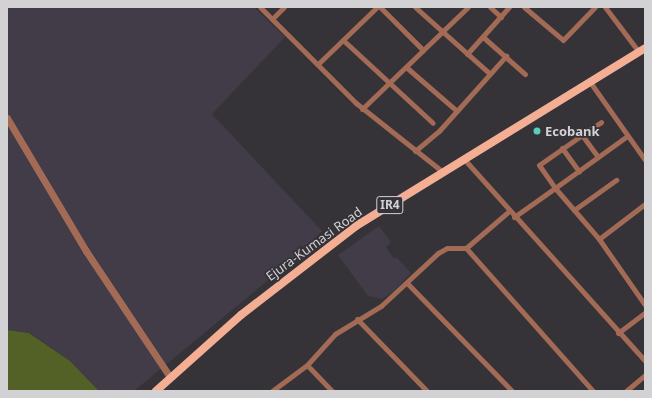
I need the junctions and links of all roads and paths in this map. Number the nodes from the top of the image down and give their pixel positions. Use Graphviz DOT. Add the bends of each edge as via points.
graph roads {
  1 [pos="260,7"];
  2 [pos="284,7"];
  3 [pos="377,7"];
  4 [pos="380,7"];
  5 [pos="415,7"];
  6 [pos="468,7"];
  7 [pos="490,7"];
  8 [pos="509,7"];
  9 [pos="524,7"];
  10 [pos="595,7"];
  11 [pos="605,7"];
  12 [pos="501,17"];
  13 [pos="272,19"];
  14 [pos="442,32"];
  15 [pos="483,37"];
  16 [pos="344,40"];
  17 [pos="423,50"];
  18 [pos="642,50"];
  19 [pos="467,54"];
  20 [pos="506,56"];
  21 [pos="318,64"];
  22 [pos="406,67"];
  23 [pos="489,73"];
  24 [pos="525,74"];
  25 [pos="390,82"];
  26 [pos="590,82"];
  27 [pos="362,109"];
  28 [pos="457,111"];
  29 [pos="7,118"];
  30 [pos="601,122"];
  31 [pos="433,124"];
  32 [pos="582,134"];
  33 [pos="627,136"];
  34 [pos="562,148"];
  35 [pos="415,151"];
  36 [pos="598,157"];
  37 [pos="464,159"];
  38 [pos="645,160"];
  39 [pos="579,171"];
  40 [pos="443,172"];
  41 [pos="616,180"];
  42 [pos="554,188"];
  43 [pos="645,204"];
  44 [pos="574,210"];
  45 [pos="509,211"];
  46 [pos="514,217"];
  47 [pos="599,239"];
  48 [pos="466,248"];
  49 [pos="407,283"];
  50 [pos="645,305"];
  51 [pos="645,313"];
  52 [pos="357,319"];
  53 [pos="618,333"];
  54 [pos="645,362"];
  55 [pos="306,365"];
  56 [pos="645,375"];
  57 [pos="170,377"];
  58 [pos="156,391"];
  59 [pos="272,391"];
  60 [pos="332,391"];
  61 [pos="427,391"];
  62 [pos="512,391"];
  63 [pos="592,391"];
  64 [pos="626,391"];
  1 -- 13 [label="street"];
  2 -- 13 [label="street"];
  3 -- 16 [label="street"];
  4 -- 17 [label="street"];
  5 -- 14 [label="street"];
  6 -- 14 [label="street"];
  7 -- 12 [label="street"];
  8 -- 12 [label="street"];
  9 -- 10 [label="street" via="563,40"];
  11 -- 18 [label="street"];
  12 -- 15 [label="street"];
  13 -- 21 [label="street"];
  14 -- 17 [label="street"];
  14 -- 19 [label="street"];
  15 -- 19 [label="street"];
  15 -- 20 [label="street"];
  16 -- 21 [label="street"];
  16 -- 25 [label="street"];
  17 -- 22 [label="street"];
  18 -- 26 [label="main road, Ejura-Kumasi Road / IR4"];
  19 -- 23 [label="street"];
  20 -- 23 [label="street"];
  20 -- 24 [label="street"];
  21 -- 27 [label="street"];
  22 -- 25 [label="street"];
  22 -- 28 [label="street"];
  23 -- 28 [label="street"];
  25 -- 27 [label="street"];
  25 -- 31 [label="street"];
  26 -- 33 [label="street"];
  26 -- 37 [label="main road, Ejura-Kumasi Road / IR4"];
  27 -- 35 [label="street"];
  28 -- 35 [label="street"];
  29 -- 57 [label="street" via="74,231"];
  30 -- 32 [label="street"];
  32 -- 34 [label="street"];
  32 -- 36 [label="street"];
  33 -- 36 [label="street"];
  33 -- 38 [label="street"];
  34 -- 39 [label="street"];
  34 -- 42 [label="street" via="539,165"];
  35 -- 40 [label="street"];
  36 -- 39 [label="street"];
  37 -- 40 [label="main road, Ejura-Kumasi Road / IR4"];
  37 -- 45 [label="street"];
  39 -- 42 [label="street"];
  40 -- 57 [label="main road, Ejura-Kumasi Road / IR4" via="322,250 240,315"];
  41 -- 44 [label="street"];
  42 -- 44 [label="street"];
  42 -- 46 [label="street"];
  43 -- 47 [label="street"];
  44 -- 47 [label="street"];
  45 -- 46 [label="street"];
  45 -- 48 [label="street"];
  46 -- 53 [label="street"];
  47 -- 50 [label="street"];
  48 -- 49 [label="street" via="447,248 438,253"];
  48 -- 63 [label="street"];
  49 -- 52 [label="street" via="381,306"];
  49 -- 62 [label="street"];
  51 -- 53 [label="street"];
  52 -- 55 [label="street" via="335,334"];
  52 -- 61 [label="street"];
  53 -- 54 [label="street"];
  55 -- 59 [label="street"];
  55 -- 60 [label="street"];
  56 -- 64 [label="street"];
  57 -- 58 [label="main road, Ejura-Kumasi Road / IR4"];
}
